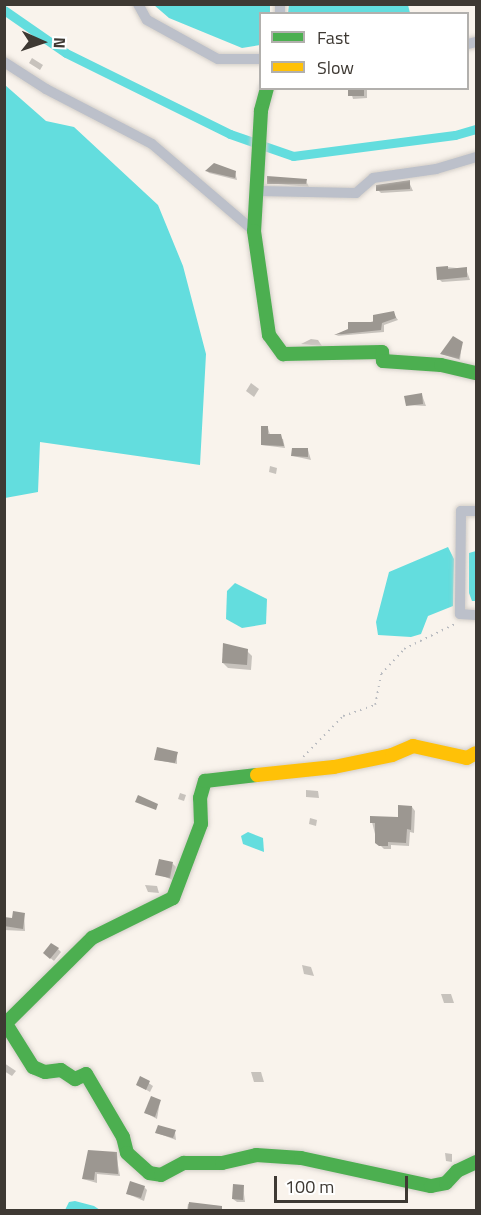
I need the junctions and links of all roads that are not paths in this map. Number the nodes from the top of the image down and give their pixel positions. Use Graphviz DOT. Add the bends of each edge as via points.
graph roads {
  1 [pos="138,4"];
  2 [pos="259,59"];
  3 [pos="4,62"];
  4 [pos="267,90"];
  5 [pos="477,157"];
  6 [pos="259,191"];
  7 [pos="254,231"];
  8 [pos="477,373"];
  9 [pos="477,511"];
  10 [pos="477,615"];
  11 [pos="477,753"];
  12 [pos="5,1024"];
  13 [pos="477,1162"];
  1 -- 2 [label="street" via="147,20 218,58"];
  3 -- 7 [label="street" via="46,89 153,144"];
  4 -- 6 [label="street"];
  5 -- 6 [label="street" via="436,169 373,178 356,193"];
  6 -- 7 [label="street"];
  7 -- 8 [label="street" via="269,335 283,354 382,352 383,361 441,364"];
  9 -- 10 [label="street" via="461,511 460,614"];
  11 -- 12 [label="street" via="467,758 413,746 392,755 292,772 205,781 200,798 201,824 173,898 92,938"];
  12 -- 13 [label="street" via="33,1067 45,1072 61,1070 75,1078 86,1074 123,1137 127,1153 148,1173 161,1175 184,1162 232,1162 256,1155 301,1158 431,1186 446,1183 457,1171"];
}
